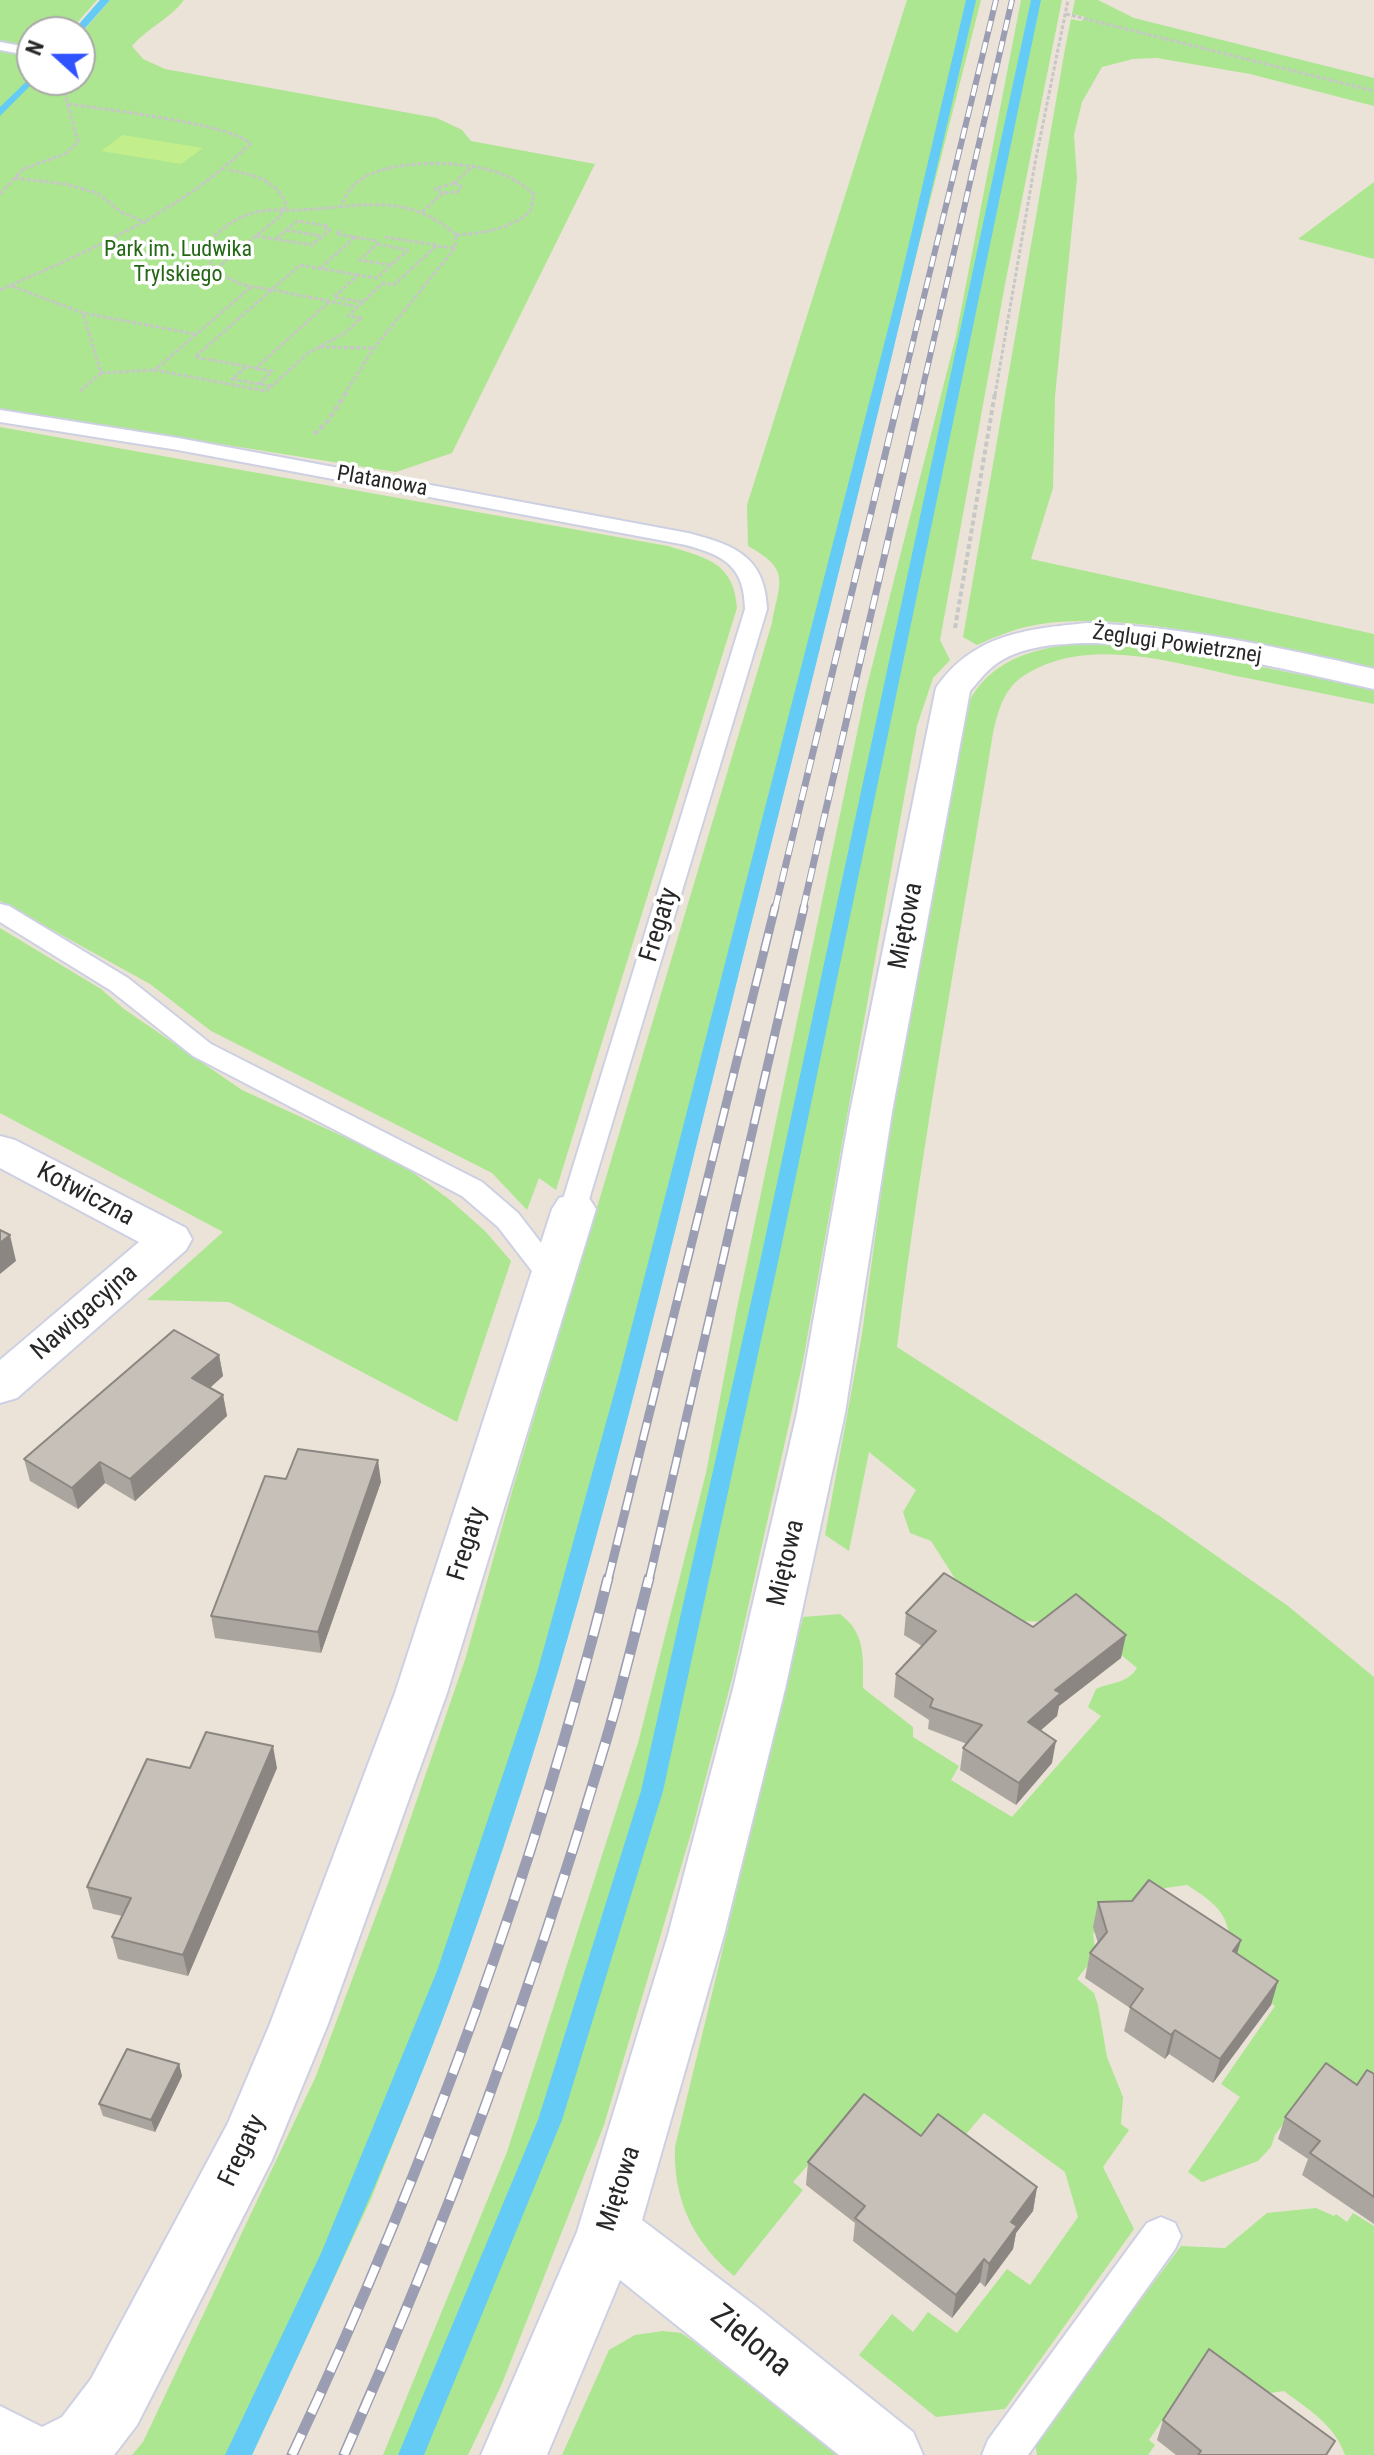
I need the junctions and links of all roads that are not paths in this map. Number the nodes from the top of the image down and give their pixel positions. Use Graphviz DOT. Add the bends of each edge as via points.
graph roads {
  1 [pos="0,416"];
  2 [pos="754,576"];
  3 [pos="978,660"];
  4 [pos="1374,679"];
  5 [pos="0,911"];
  6 [pos="0,1150"];
  7 [pos="574,1209"];
  8 [pos="170,1239"];
  9 [pos="552,1277"];
  10 [pos="0,1386"];
  11 [pos="608,2232"];
  12 [pos="1161,2236"];
  13 [pos="0,2439"];
  14 [pos="28,2455"];
  15 [pos="54,2455"];
  16 [pos="514,2455"];
  17 [pos="890,2455"];
  18 [pos="1003,2455"];
  1 -- 2 [label="lane, Platanowa" via="688,540 734,556"];
  2 -- 7 [label="lane, Fregaty" via="756,609"];
  3 -- 4 [label="street, Żeglugi Powietrznej" via="1036,637 1101,632 1182,641"];
  3 -- 11 [label="street, Miętowa" via="959,679 950,699 871,1112 821,1413 759,1689 696,1935"];
  5 -- 9 [label="lane" via="119,984 202,1050 472,1189 508,1220"];
  6 -- 8 [label="street, Kotwiczna"];
  7 -- 9 [label="street, Fregaty"];
  8 -- 10 [label="street, Nawigacyjna"];
  9 -- 15 [label="street, Fregaty" via="421,1693 251,2140 114,2402 85,2440"];
  11 -- 16 [label="street, Miętowa"];
  11 -- 17 [label="street, Zielona"];
  12 -- 18 [label="lane"];
  13 -- 14 [label="street"];
}
